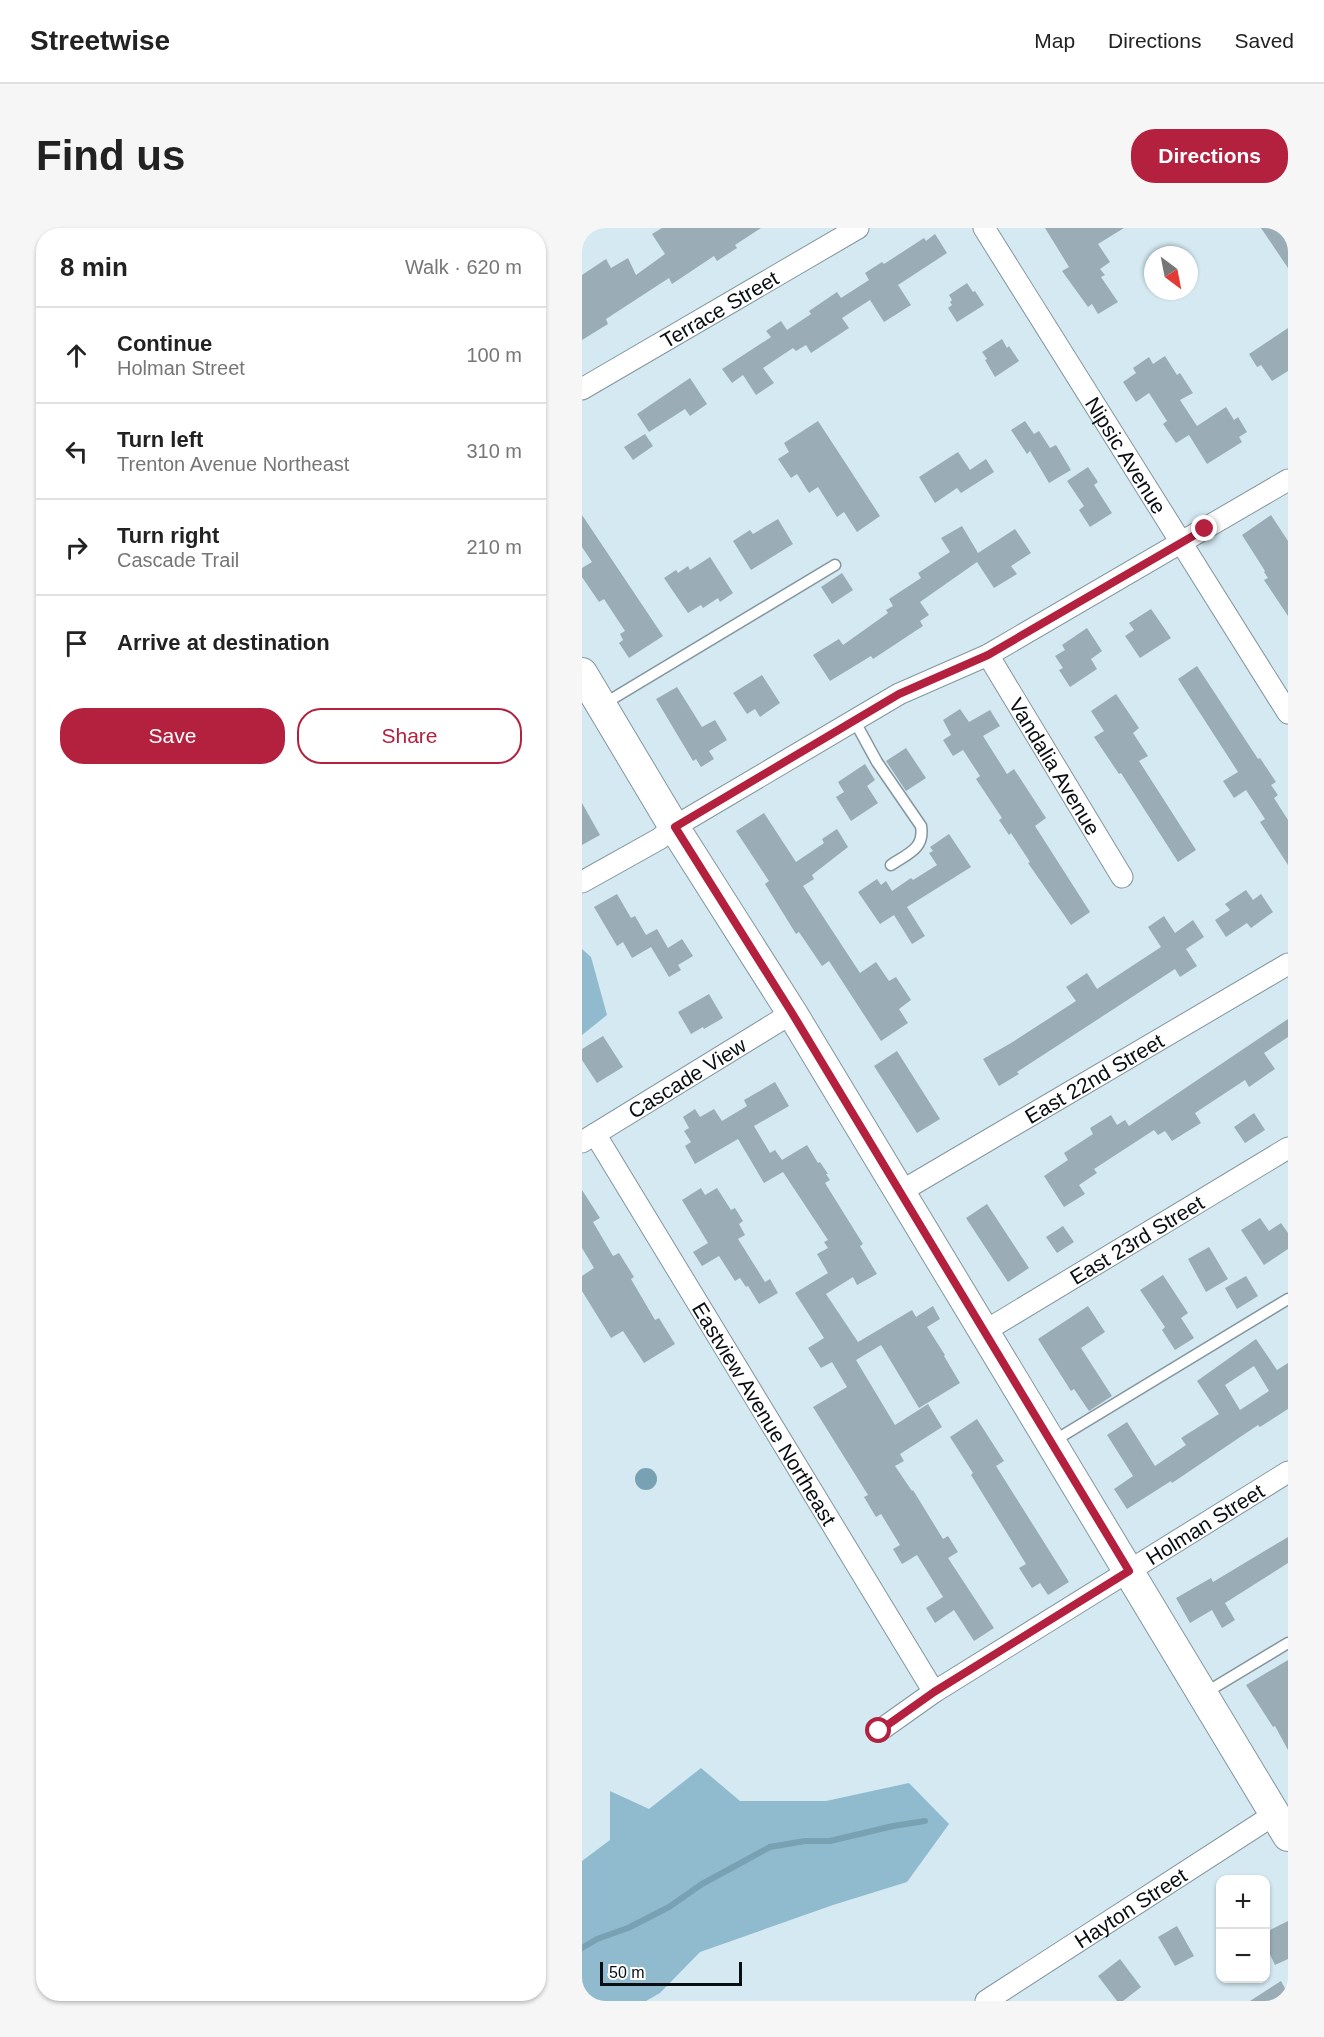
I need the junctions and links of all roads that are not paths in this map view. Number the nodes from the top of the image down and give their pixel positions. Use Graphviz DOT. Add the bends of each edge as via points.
graph roads {
  1 [pos="858,228"];
  2 [pos="984,228"];
  3 [pos="582,389"];
  4 [pos="1288,480"];
  5 [pos="1182,542"];
  6 [pos="835,565"];
  7 [pos="988,655"];
  8 [pos="582,673"];
  9 [pos="601,705"];
  10 [pos="1288,713"];
  11 [pos="854,720"];
  12 [pos="675,827"];
  13 [pos="891,865"];
  14 [pos="1122,878"];
  15 [pos="582,882"];
  16 [pos="1288,964"];
  17 [pos="792,1013"];
  18 [pos="588,1138"];
  19 [pos="1288,1148"];
  20 [pos="900,1192"];
  21 [pos="1288,1299"];
  22 [pos="985,1332"];
  23 [pos="1052,1442"];
  24 [pos="1288,1472"];
  25 [pos="1129,1571"];
  26 [pos="1288,1643"];
  27 [pos="934,1692"];
  28 [pos="1202,1695"];
  29 [pos="879,1731"];
  30 [pos="1281,1825"];
  31 [pos="986,2001"];
  1 -- 3 [label="street, Terrace Street"];
  2 -- 5 [label="street, Nipsic Avenue"];
  4 -- 5 [label="street"];
  5 -- 7 [label="street"];
  5 -- 10 [label="street, Nipsic Avenue"];
  6 -- 9 [label="lane"];
  7 -- 11 [label="street" via="899,694"];
  7 -- 14 [label="street, Vandalia Avenue"];
  8 -- 9 [label="main road"];
  9 -- 12 [label="main road"];
  11 -- 12 [label="street"];
  11 -- 13 [label="lane" via="921,826 923,838 918,847"];
  12 -- 15 [label="street"];
  12 -- 17 [label="main road"];
  16 -- 20 [label="street, East 22nd Street"];
  17 -- 18 [label="street, Cascade View"];
  17 -- 20 [label="main road"];
  18 -- 27 [label="street, Eastview Avenue Northeast"];
  19 -- 22 [label="street, East 23rd Street"];
  20 -- 22 [label="main road"];
  21 -- 23 [label="lane"];
  22 -- 23 [label="main road"];
  23 -- 25 [label="main road"];
  24 -- 25 [label="street, Holman Street"];
  25 -- 27 [label="street, Holman Street"];
  25 -- 28 [label="main road"];
  26 -- 28 [label="lane"];
  27 -- 29 [label="street, Holman Street"];
  28 -- 30 [label="main road"];
  30 -- 31 [label="street, Hayton Street"];
}
